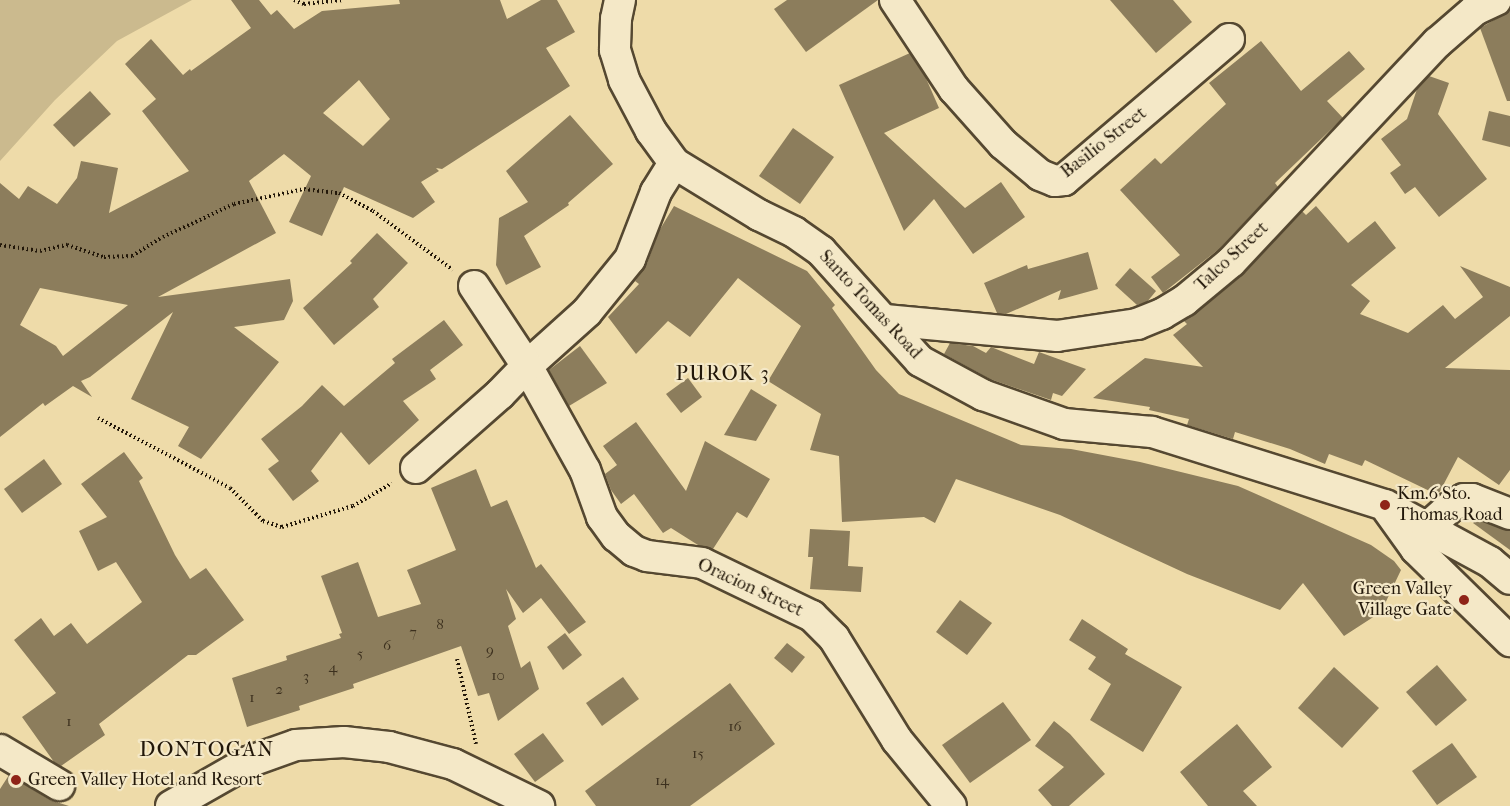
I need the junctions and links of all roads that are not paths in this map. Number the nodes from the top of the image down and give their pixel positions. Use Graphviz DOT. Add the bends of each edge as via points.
graph roads {
  1 [pos="620,0"];
  2 [pos="895,0"];
  3 [pos="1496,0"];
  4 [pos="1229,39"];
  5 [pos="674,163"];
  6 [pos="474,286"];
  7 [pos="885,320"];
  8 [pos="527,366"];
  9 [pos="416,468"];
  10 [pos="1385,505"];
  11 [pos="1510,514"];
  12 [pos="1427,528"];
  13 [pos="1510,579"];
  14 [pos="1510,641"];
  15 [pos="0,750"];
  16 [pos="248,762"];
  17 [pos="59,785"];
  18 [pos="171,806"];
  19 [pos="206,806"];
  20 [pos="539,806"];
  21 [pos="951,806"];
  1 -- 5 [label="street, Santo Tomas Road" via="615,50 624,80 651,131"];
  2 -- 4 [label="street, Basilio Street" via="954,88 1003,144 1047,180 1064,180"];
  3 -- 7 [label="street, Talco Street" via="1475,10 1437,43 1231,262 1162,314 1137,324 1057,336"];
  5 -- 7 [label="street, Santo Tomas Road" via="821,251"];
  5 -- 8 [label="street" via="656,192 630,259 587,312"];
  6 -- 8 [label="street, Oracion Street"];
  7 -- 10 [label="street, Santo Tomas Road" via="920,361 982,395 1064,424 1152,432"];
  8 -- 9 [label="street"];
  8 -- 21 [label="street, Oracion Street" via="585,470 602,517 616,536 647,556 702,563 812,616 834,638 897,740"];
  10 -- 12 [label="street, Santo Tomas Road"];
  10 -- 14 [label="street" via="1416,549"];
  11 -- 12 [label="street" via="1464,499"];
  12 -- 13 [label="street, Santo Tomas Road" via="1490,562"];
  15 -- 17 [label="street"];
  16 -- 18 [label="street"];
  16 -- 19 [label="street"];
  16 -- 20 [label="street" via="296,745 344,742 389,747 453,764"];
}
